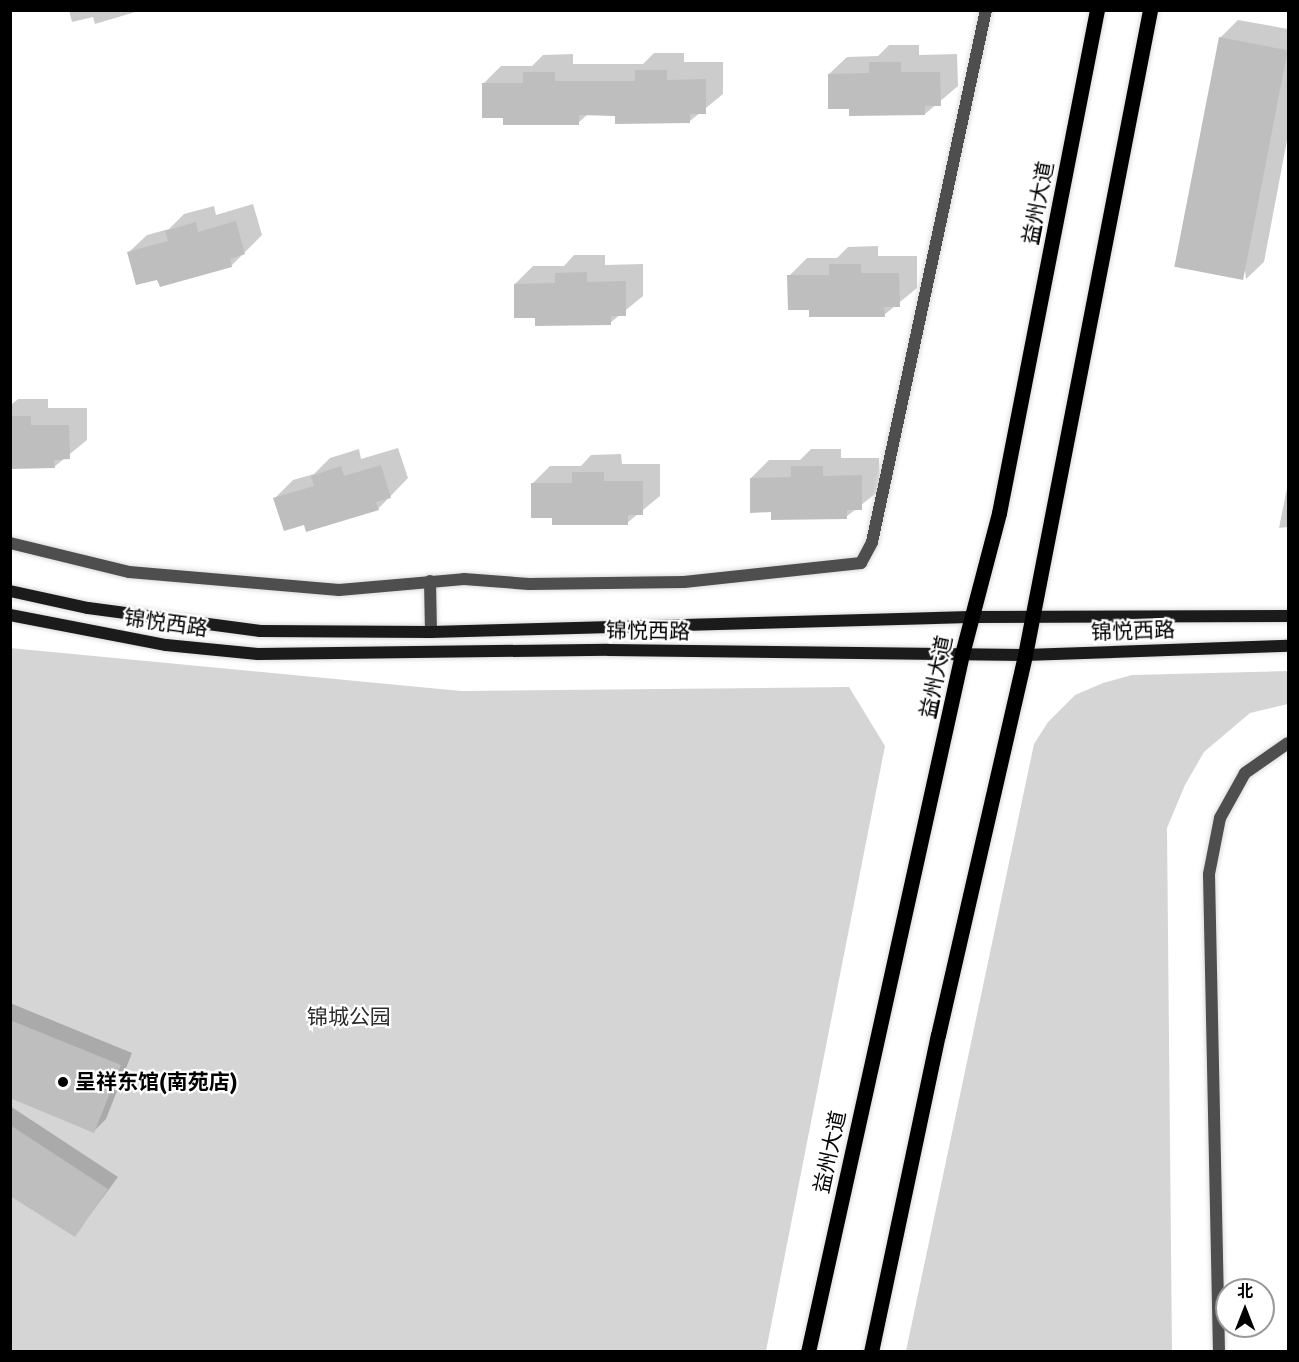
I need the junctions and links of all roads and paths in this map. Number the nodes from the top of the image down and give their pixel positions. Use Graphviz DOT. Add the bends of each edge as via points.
graph roads {
  1 [pos="986,10"];
  2 [pos="1097,10"];
  3 [pos="1150,10"];
  4 [pos="10,543"];
  5 [pos="430,581"];
  6 [pos="10,591"];
  7 [pos="10,615"];
  8 [pos="1032,616"];
  9 [pos="1288,616"];
  10 [pos="970,617"];
  11 [pos="431,632"];
  12 [pos="1288,646"];
  13 [pos="962,654"];
  14 [pos="1025,655"];
  15 [pos="1288,743"];
  16 [pos="808,1352"];
  17 [pos="871,1352"];
  18 [pos="1219,1352"];
  1 -- 5 [label="street" via="872,542 861,563 684,582"];
  2 -- 10 [label="main road, 益州大道" via="999,513"];
  3 -- 8 [label="main road"];
  4 -- 5 [label="street" via="129,572 339,590"];
  5 -- 11 [label="street"];
  6 -- 11 [label="main road, 锦悦西路" via="88,609 238,628"];
  7 -- 13 [label="main road, 锦悦西路" via="166,645 258,654 609,650"];
  8 -- 9 [label="main road, 锦悦西路"];
  8 -- 10 [label="main road, 锦悦西路"];
  8 -- 14 [label="main road"];
  10 -- 11 [label="main road, 锦悦西路"];
  10 -- 13 [label="main road, 益州大道"];
  12 -- 14 [label="main road, 锦悦西路"];
  13 -- 14 [label="main road, 锦悦西路"];
  13 -- 16 [label="main road, 益州大道"];
  14 -- 17 [label="main road"];
  15 -- 18 [label="street" via="1245,773 1220,818 1209,874"];
}
